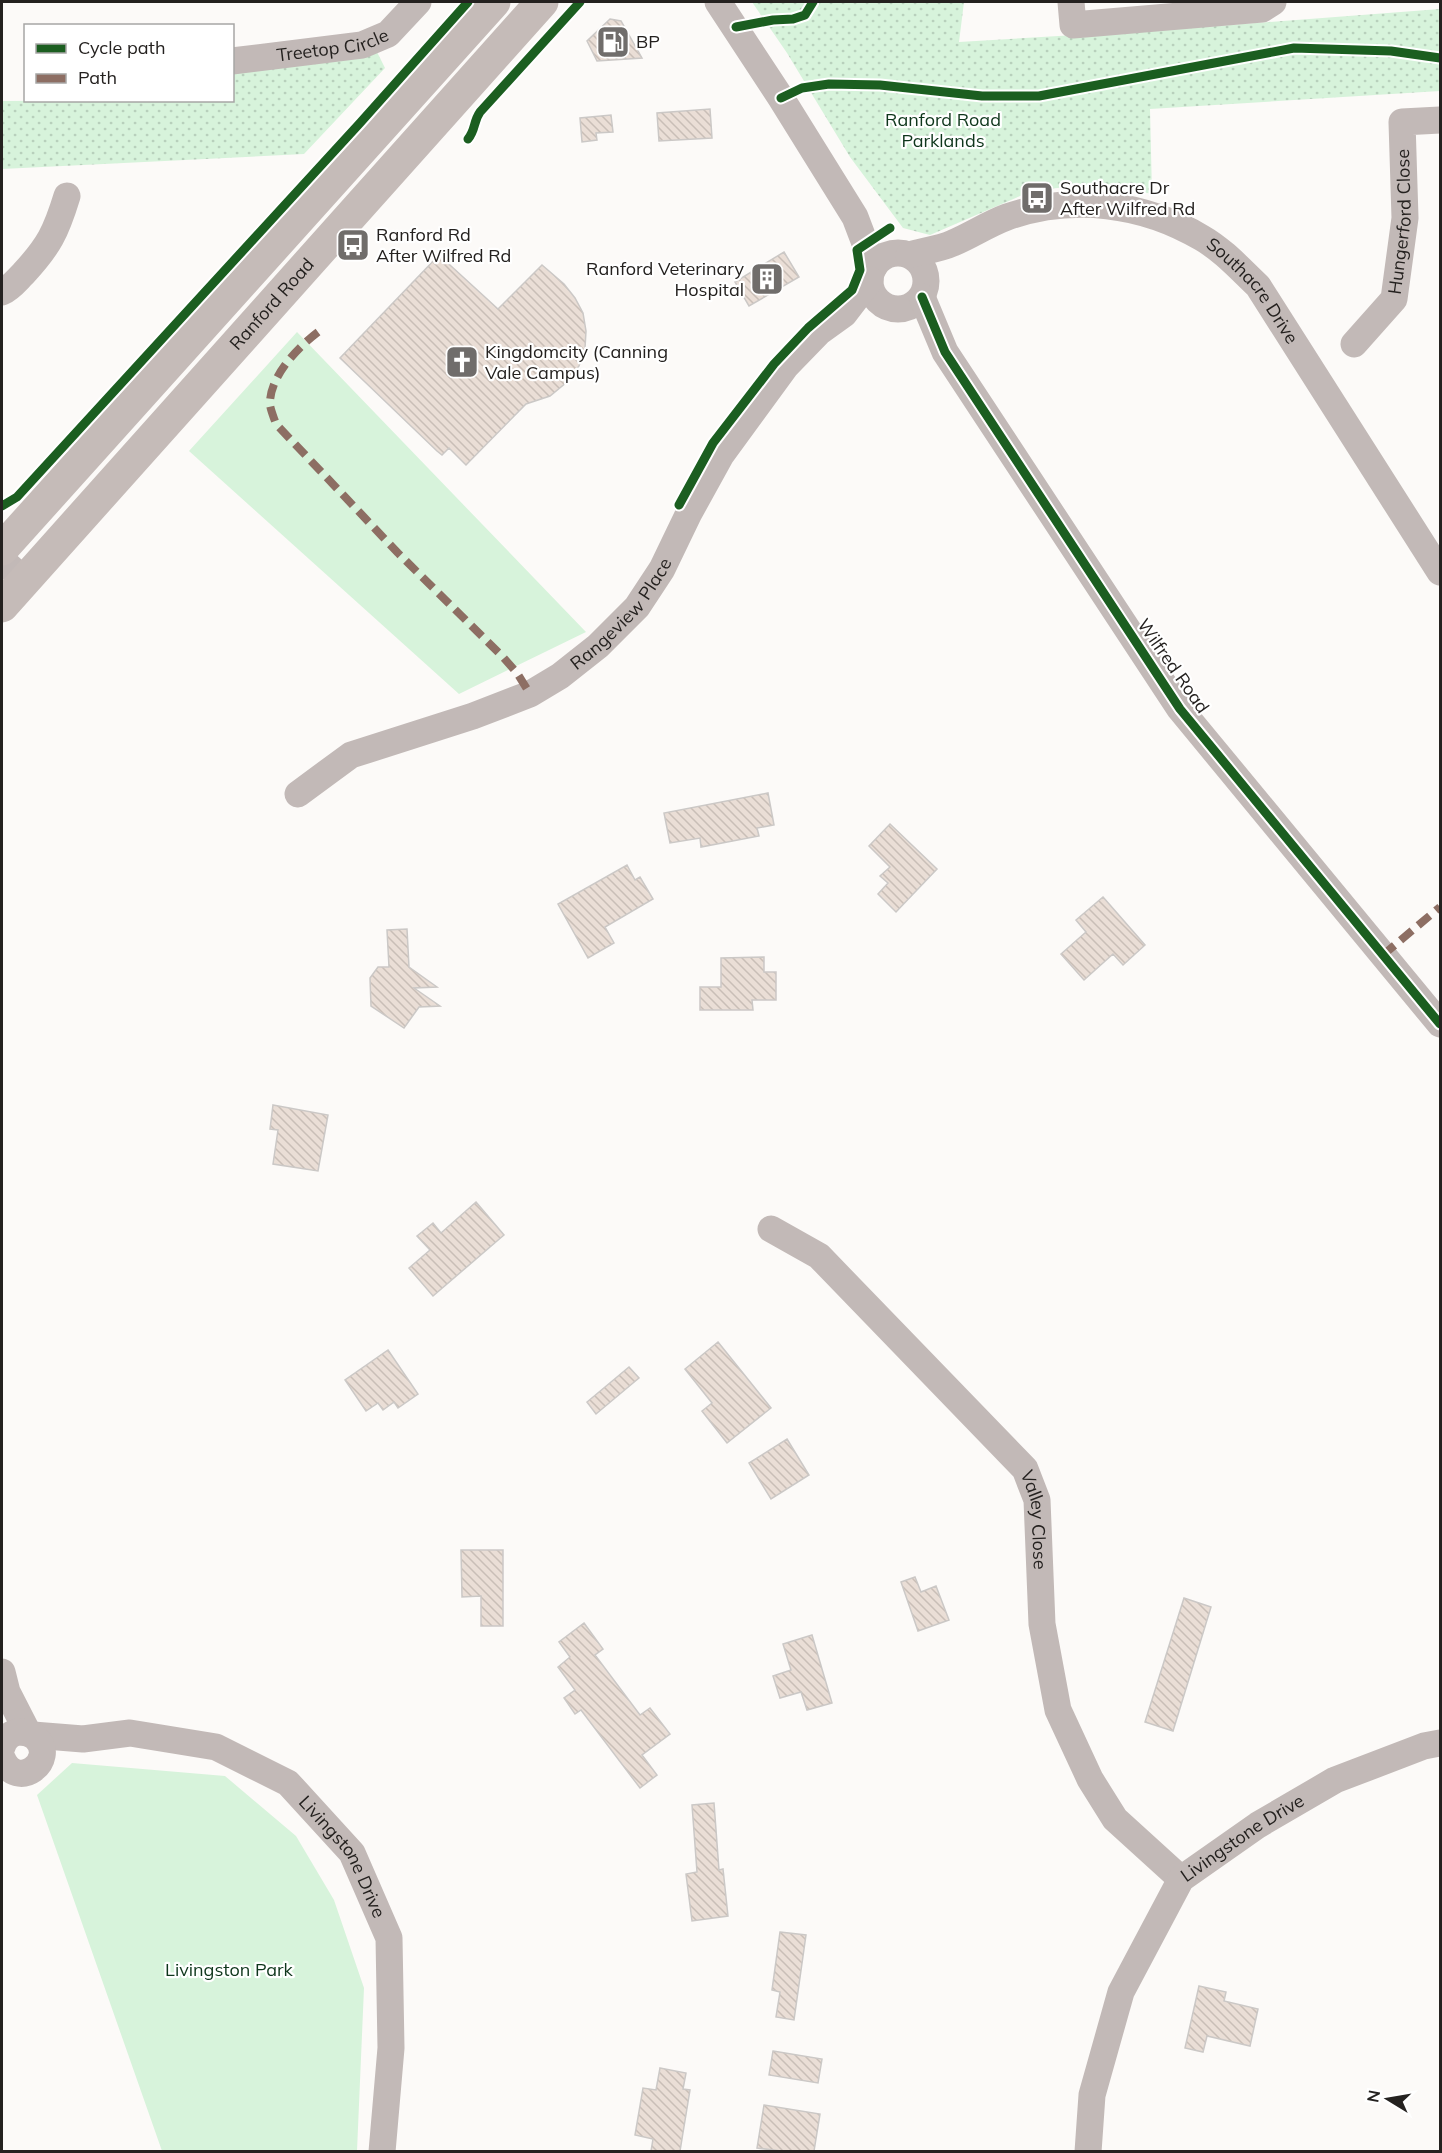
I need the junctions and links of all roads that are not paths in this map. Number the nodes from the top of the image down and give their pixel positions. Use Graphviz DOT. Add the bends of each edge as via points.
graph roads {
  1 [pos="418,2"];
  2 [pos="494,2"];
  3 [pos="542,2"];
  4 [pos="718,2"];
  5 [pos="1071,2"];
  6 [pos="1273,2"];
  7 [pos="234,61"];
  8 [pos="1440,120"];
  9 [pos="67,196"];
  10 [pos="953,243"];
  11 [pos="887,264"];
  12 [pos="924,289"];
  13 [pos="2,292"];
  14 [pos="891,308"];
  15 [pos="844,314"];
  16 [pos="1354,344"];
  17 [pos="945,352"];
  18 [pos="14,551"];
  19 [pos="1440,572"];
  20 [pos="2,606"];
  21 [pos="298,794"];
  22 [pos="1440,1024"];
  23 [pos="771,1229"];
  24 [pos="4,1682"];
  25 [pos="83,1739"];
  26 [pos="1440,1743"];
  27 [pos="12,1751"];
  28 [pos="1181,1879"];
  29 [pos="382,2151"];
  30 [pos="1088,2151"];
  1 -- 7 [label="street, Treetop Circle" via="388,34 362,45"];
  2 -- 18 [label="main road, Ranford Road"];
  3 -- 18 [label="main road, Ranford Road"];
  4 -- 11 [label="street, Wilfred Road"];
  5 -- 6 [label="street" via="1073,25 1262,9"];
  8 -- 16 [label="street, Hungerford Close" via="1402,122 1405,218 1394,299"];
  9 -- 13 [label="street" via="57,229 42,254"];
  10 -- 11 [label="street, Southacre Drive"];
  10 -- 12 [label="street, Southacre Drive"];
  10 -- 19 [label="street, Southacre Drive" via="992,223 1059,204 1115,206 1162,217 1203,238 1258,286"];
  11 -- 12 [label="street, Wilfred Road" via="922,266"];
  11 -- 14 [label="street, Wilfred Road" via="873,296"];
  11 -- 15 [label="street, Rangeview Place"];
  12 -- 14 [label="street" via="907,309"];
  12 -- 17 [label="street, Wilfred Road"];
  14 -- 15 [label="street, Rangeview Place"];
  14 -- 17 [label="street, Wilfred Road"];
  15 -- 21 [label="street, Rangeview Place" via="819,332 786,366 721,456 662,569 637,607 598,646 530,694 351,755"];
  17 -- 22 [label="street, Wilfred Road" via="1180,709"];
  18 -- 20 [label="main road, Ranford Road"];
  23 -- 28 [label="street, Valley Close" via="819,1256 1025,1469 1037,1500 1042,1624 1058,1710 1090,1779 1115,1819"];
  24 -- 27 [label="street"];
  25 -- 27 [label="street, Livingstone Drive"];
  25 -- 27 [label="street, Livingstone Drive" via="38,1765 42,1758 39,1741"];
  25 -- 29 [label="street, Livingstone Drive" via="130,1733 216,1748 288,1783 352,1854 389,1938 391,2048"];
  26 -- 28 [label="street, Livingstone Drive" via="1335,1780 1258,1825"];
  28 -- 30 [label="street, Livingstone Drive" via="1121,1992 1092,2095"];
}
